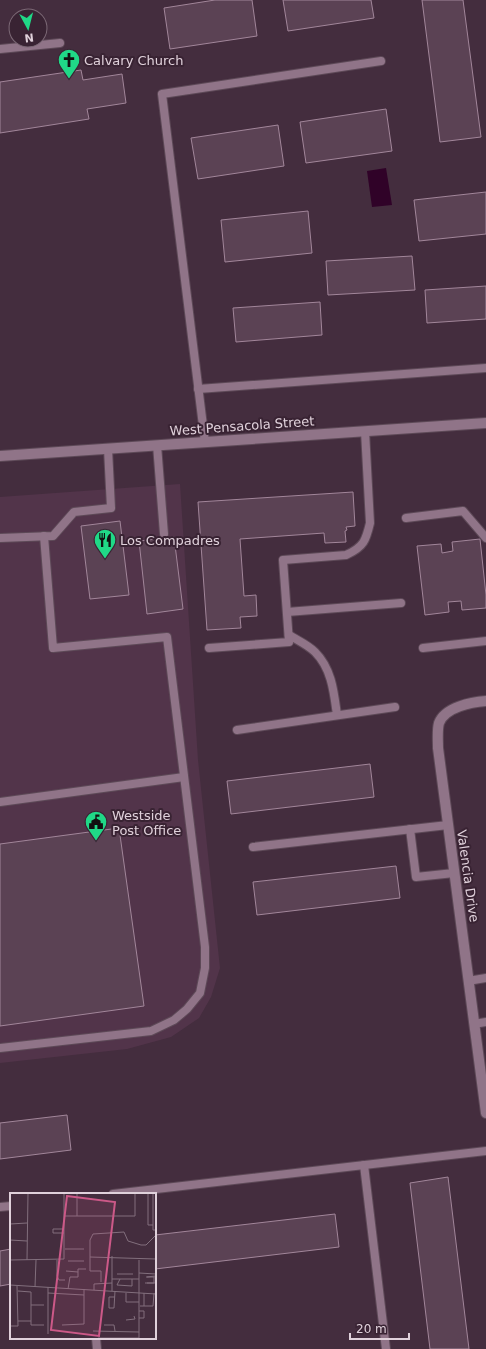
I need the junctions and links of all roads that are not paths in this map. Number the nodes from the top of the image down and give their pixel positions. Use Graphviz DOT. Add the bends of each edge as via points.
graph roads {
  1 [pos="60,43"];
  2 [pos="0,49"];
  3 [pos="381,61"];
  4 [pos="486,368"];
  5 [pos="198,389"];
  6 [pos="486,423"];
  7 [pos="365,431"];
  8 [pos="204,442"];
  9 [pos="157,445"];
  10 [pos="108,449"];
  11 [pos="0,456"];
  12 [pos="406,518"];
  13 [pos="164,534"];
  14 [pos="44,536"];
  15 [pos="0,538"];
  16 [pos="486,538"];
  17 [pos="401,603"];
  18 [pos="287,612"];
  19 [pos="289,635"];
  20 [pos="486,641"];
  21 [pos="209,648"];
  22 [pos="423,648"];
  23 [pos="486,701"];
  24 [pos="395,707"];
  25 [pos="337,715"];
  26 [pos="237,730"];
  27 [pos="184,777"];
  28 [pos="0,802"];
  29 [pos="448,825"];
  30 [pos="410,829"];
  31 [pos="253,848"];
  32 [pos="454,873"];
  33 [pos="486,978"];
  34 [pos="468,981"];
  35 [pos="486,1022"];
  36 [pos="474,1024"];
  37 [pos="0,1048"];
  38 [pos="486,1113"];
  39 [pos="486,1151"];
  40 [pos="364,1165"];
  41 [pos="122,1193"];
  42 [pos="10,1206"];
  43 [pos="0,1207"];
  44 [pos="96,1339"];
  45 [pos="97,1349"];
  46 [pos="386,1349"];
  1 -- 2 [label="lane"];
  3 -- 5 [label="lane" via="162,94"];
  4 -- 5 [label="lane"];
  5 -- 8 [label="lane"];
  6 -- 7 [label="main road, West Pensacola Street"];
  7 -- 8 [label="main road, West Pensacola Street"];
  7 -- 18 [label="lane" via="370,523 367,537 355,551 346,555 283,560"];
  8 -- 9 [label="main road, West Pensacola Street"];
  9 -- 10 [label="main road, West Pensacola Street"];
  9 -- 13 [label="lane"];
  10 -- 11 [label="main road, West Pensacola Street"];
  10 -- 14 [label="lane" via="111,508 74,512 53,536"];
  12 -- 16 [label="lane" via="463,511"];
  14 -- 15 [label="lane"];
  14 -- 27 [label="lane" via="53,648 167,637"];
  17 -- 18 [label="lane"];
  18 -- 19 [label="lane"];
  19 -- 21 [label="lane" via="289,642"];
  19 -- 25 [label="lane" via="314,652 326,668 332,682"];
  20 -- 22 [label="lane"];
  23 -- 29 [label="main road, Valencia Drive" via="457,707 445,714 439,723 438,748"];
  24 -- 25 [label="lane"];
  25 -- 26 [label="lane"];
  27 -- 28 [label="lane"];
  27 -- 37 [label="lane" via="205,946 205,968 200,993 174,1020 151,1031"];
  29 -- 30 [label="lane"];
  29 -- 32 [label="main road, Valencia Drive"];
  30 -- 31 [label="lane"];
  30 -- 32 [label="lane" via="416,877"];
  32 -- 34 [label="main road, Valencia Drive"];
  33 -- 34 [label="lane"];
  34 -- 36 [label="main road, Valencia Drive"];
  35 -- 36 [label="lane"];
  36 -- 38 [label="main road, Valencia Drive"];
  39 -- 40 [label="lane"];
  40 -- 41 [label="lane"];
  40 -- 46 [label="lane"];
  42 -- 43 [label="lane"];
  44 -- 45 [label="lane"];
}
